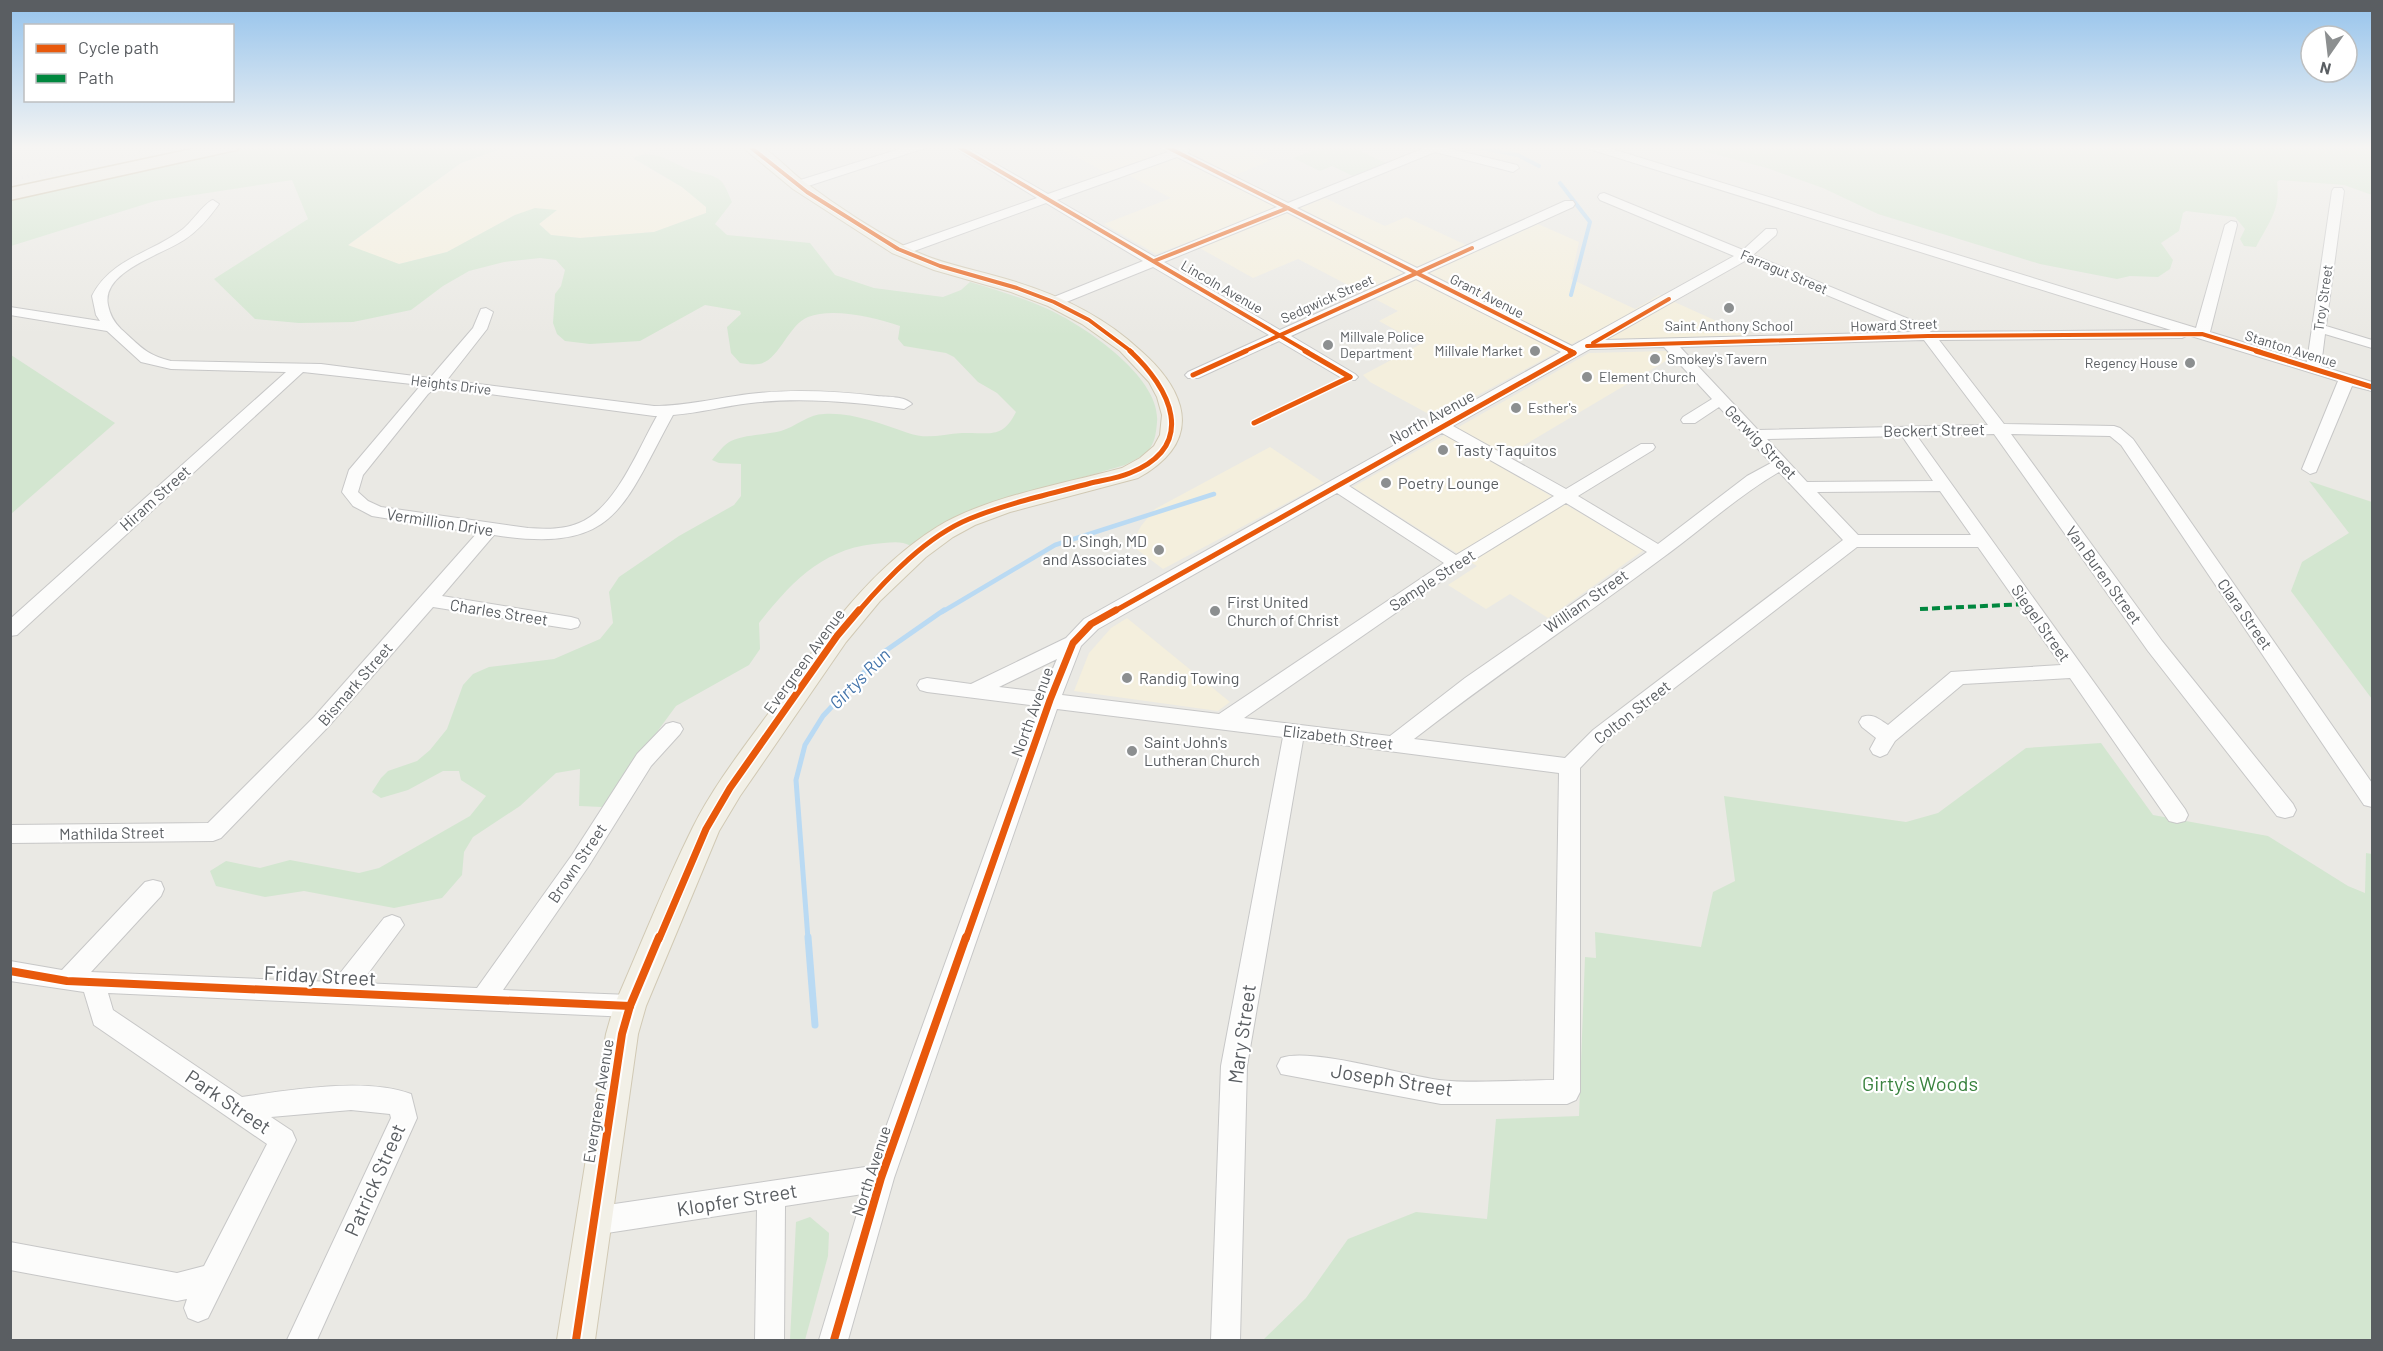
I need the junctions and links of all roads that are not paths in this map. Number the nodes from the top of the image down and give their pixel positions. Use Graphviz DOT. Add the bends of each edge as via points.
graph roads {
  1 [pos="209,209"];
  2 [pos="836,209"];
  3 [pos="1020,209"];
  4 [pos="1065,209"];
  5 [pos="1285,209"];
  6 [pos="1290,209"];
  7 [pos="1558,209"];
  8 [pos="1633,209"];
  9 [pos="1800,209"];
  10 [pos="2335,209"];
  11 [pos="2231,225"];
  12 [pos="1771,232"];
  13 [pos="901,251"];
  14 [pos="1745,255"];
  15 [pos="1154,261"];
  16 [pos="1416,273"];
  17 [pos="1054,302"];
  18 [pos="10,312"];
  19 [pos="486,312"];
  20 [pos="111,327"];
  21 [pos="2319,328"];
  22 [pos="1278,334"];
  23 [pos="2202,334"];
  24 [pos="1928,336"];
  25 [pos="1668,343"];
  26 [pos="2373,344"];
  27 [pos="1581,349"];
  28 [pos="300,367"];
  29 [pos="2313,369"];
  30 [pos="1193,375"];
  31 [pos="1350,377"];
  32 [pos="2347,380"];
  33 [pos="433,383"];
  34 [pos="2373,387"];
  35 [pos="1720,400"];
  36 [pos="904,404"];
  37 [pos="667,412"];
  38 [pos="1689,420"];
  39 [pos="1443,427"];
  40 [pos="1999,429"];
  41 [pos="1906,431"];
  42 [pos="2114,431"];
  43 [pos="1754,435"];
  44 [pos="1647,447"];
  45 [pos="1782,464"];
  46 [pos="2310,469"];
  47 [pos="1338,486"];
  48 [pos="1946,486"];
  49 [pos="1804,487"];
  50 [pos="1568,497"];
  51 [pos="490,529"];
  52 [pos="1853,541"];
  53 [pos="1983,541"];
  54 [pos="1659,552"];
  55 [pos="1456,563"];
  56 [pos="428,600"];
  57 [pos="571,623"];
  58 [pos="10,630"];
  59 [pos="1072,643"];
  60 [pos="2075,671"];
  61 [pos="927,685"];
  62 [pos="975,691"];
  63 [pos="1050,700"];
  64 [pos="1223,722"];
  65 [pos="1869,722"];
  66 [pos="673,729"];
  67 [pos="1294,731"];
  68 [pos="1393,744"];
  69 [pos="1570,766"];
  70 [pos="2373,799"];
  71 [pos="2285,810"];
  72 [pos="2178,815"];
  73 [pos="213,832"];
  74 [pos="10,834"];
  75 [pos="153,889"];
  76 [pos="392,925"];
  77 [pos="10,971"];
  78 [pos="67,981"];
  79 [pos="93,982"];
  80 [pos="339,993"];
  81 [pos="483,999"];
  82 [pos="630,1006"];
  83 [pos="1290,1066"];
  84 [pos="238,1110"];
  85 [pos="881,1178"];
  86 [pos="771,1195"];
  87 [pos="594,1221"];
  88 [pos="10,1256"];
  89 [pos="211,1279"];
  90 [pos="198,1308"];
  91 [pos="302,1341"];
  92 [pos="576,1341"];
  93 [pos="769,1341"];
  94 [pos="834,1341"];
  95 [pos="1225,1341"];
  1 -- 20 [label="street" via="180,237 110,278 99,296 103,315"];
  2 -- 13 [label="main road, Evergreen Avenue"];
  3 -- 13 [label="street"];
  4 -- 15 [label="street, Lincoln Avenue"];
  5 -- 15 [label="street"];
  6 -- 16 [label="street, Grant Avenue"];
  7 -- 16 [label="street, Sedgwick Street"];
  8 -- 14 [label="street, Farragut Street"];
  9 -- 23 [label="street, Stanton Avenue"];
  10 -- 21 [label="street, Troy Street"];
  11 -- 23 [label="street"];
  12 -- 14 [label="street, North Avenue"];
  13 -- 17 [label="main road, Evergreen Avenue"];
  14 -- 24 [label="street, Farragut Street" via="1911,325"];
  14 -- 27 [label="street, North Avenue"];
  15 -- 17 [label="street"];
  15 -- 22 [label="street, Lincoln Avenue"];
  16 -- 22 [label="street, Sedgwick Street"];
  16 -- 27 [label="street, Grant Avenue"];
  17 -- 82 [label="main road, Evergreen Avenue" via="1116,340 1154,374 1171,406 1169,440 1149,463 1131,473 967,520 918,552 872,595 830,645 730,788 706,830"];
  18 -- 20 [label="street"];
  19 -- 33 [label="street, Vermillion Drive" via="480,329"];
  20 -- 28 [label="street, Heights Drive" via="146,359 156,363"];
  21 -- 26 [label="street"];
  21 -- 29 [label="street, Troy Street"];
  22 -- 30 [label="street, Sedgwick Street"];
  22 -- 31 [label="street, Lincoln Avenue"];
  23 -- 24 [label="street, Howard Street"];
  23 -- 29 [label="street, Stanton Avenue"];
  24 -- 25 [label="street, Howard Street"];
  24 -- 40 [label="street, Van Buren Street"];
  25 -- 27 [label="street, Howard Street"];
  25 -- 35 [label="street, Gerwig Street"];
  27 -- 39 [label="street, North Avenue"];
  28 -- 33 [label="street, Heights Drive"];
  28 -- 58 [label="street, Hiram Street"];
  29 -- 32 [label="street, Stanton Avenue"];
  32 -- 34 [label="street, Stanton Avenue"];
  32 -- 46 [label="street"];
  33 -- 37 [label="street, Heights Drive"];
  33 -- 51 [label="street, Vermillion Drive" via="355,474 350,492 354,500 378,512"];
  35 -- 38 [label="street"];
  35 -- 43 [label="street, Gerwig Street"];
  36 -- 37 [label="street, Heights Drive" via="861,397 765,397"];
  37 -- 51 [label="street, Vermillion Drive" via="616,503 596,522 550,536"];
  39 -- 47 [label="street, North Avenue"];
  39 -- 50 [label="street"];
  40 -- 41 [label="street, Beckert Street"];
  40 -- 42 [label="street, Beckert Street"];
  40 -- 71 [label="street, Van Buren Street" via="2155,646"];
  41 -- 43 [label="street, Beckert Street"];
  41 -- 48 [label="street, Siegel Street"];
  42 -- 70 [label="street, Clara Street" via="2127,442"];
  43 -- 45 [label="street, Gerwig Street"];
  44 -- 50 [label="street, Sample Street"];
  45 -- 49 [label="street, Gerwig Street"];
  45 -- 54 [label="street, William Street" via="1753,480"];
  47 -- 55 [label="street"];
  47 -- 59 [label="street, North Avenue" via="1091,624"];
  48 -- 49 [label="street"];
  48 -- 53 [label="street, Siegel Street"];
  49 -- 52 [label="street, Gerwig Street"];
  50 -- 54 [label="street"];
  50 -- 55 [label="street, Sample Street"];
  51 -- 56 [label="street, Bismark Street"];
  52 -- 53 [label="street"];
  52 -- 69 [label="street, Colton Street" via="1600,735"];
  53 -- 60 [label="street, Siegel Street"];
  54 -- 68 [label="street, William Street" via="1546,629"];
  55 -- 64 [label="street, Sample Street"];
  56 -- 57 [label="street, Charles Street"];
  56 -- 73 [label="street, Bismark Street" via="313,732"];
  59 -- 62 [label="street, North Avenue"];
  59 -- 63 [label="street, North Avenue"];
  60 -- 65 [label="street" via="1958,677 1884,743"];
  60 -- 72 [label="street, Siegel Street"];
  61 -- 62 [label="street, Elizabeth Street"];
  62 -- 63 [label="street, Elizabeth Street"];
  63 -- 64 [label="street, Elizabeth Street"];
  63 -- 85 [label="street, North Avenue"];
  64 -- 67 [label="street, Elizabeth Street"];
  66 -- 81 [label="street, Brown Street" via="644,759 580,861"];
  67 -- 68 [label="street, Elizabeth Street"];
  67 -- 95 [label="street, Mary Street" via="1234,1066"];
  68 -- 69 [label="street, Elizabeth Street"];
  69 -- 83 [label="street, Joseph Street" via="1567,1092 1441,1092"];
  73 -- 74 [label="street, Mathilda Street"];
  75 -- 78 [label="street"];
  76 -- 80 [label="street"];
  77 -- 78 [label="street, Friday Street"];
  78 -- 79 [label="street, Friday Street"];
  79 -- 80 [label="street, Friday Street"];
  79 -- 84 [label="street, Park Street" via="103,1017"];
  80 -- 81 [label="street, Friday Street"];
  81 -- 82 [label="street, Friday Street"];
  82 -- 87 [label="main road, Evergreen Avenue" via="622,1034"];
  84 -- 89 [label="street, Park Street" via="284,1140"];
  84 -- 91 [label="street, Patrick Street" via="351,1098 402,1103 404,1118"];
  85 -- 86 [label="street, Klopfer Street"];
  85 -- 94 [label="street, North Avenue"];
  86 -- 87 [label="street, Klopfer Street"];
  86 -- 93 [label="street"];
  87 -- 92 [label="main road, Evergreen Avenue"];
  88 -- 89 [label="street" via="177,1287"];
  89 -- 90 [label="street, Park Street"];
}
